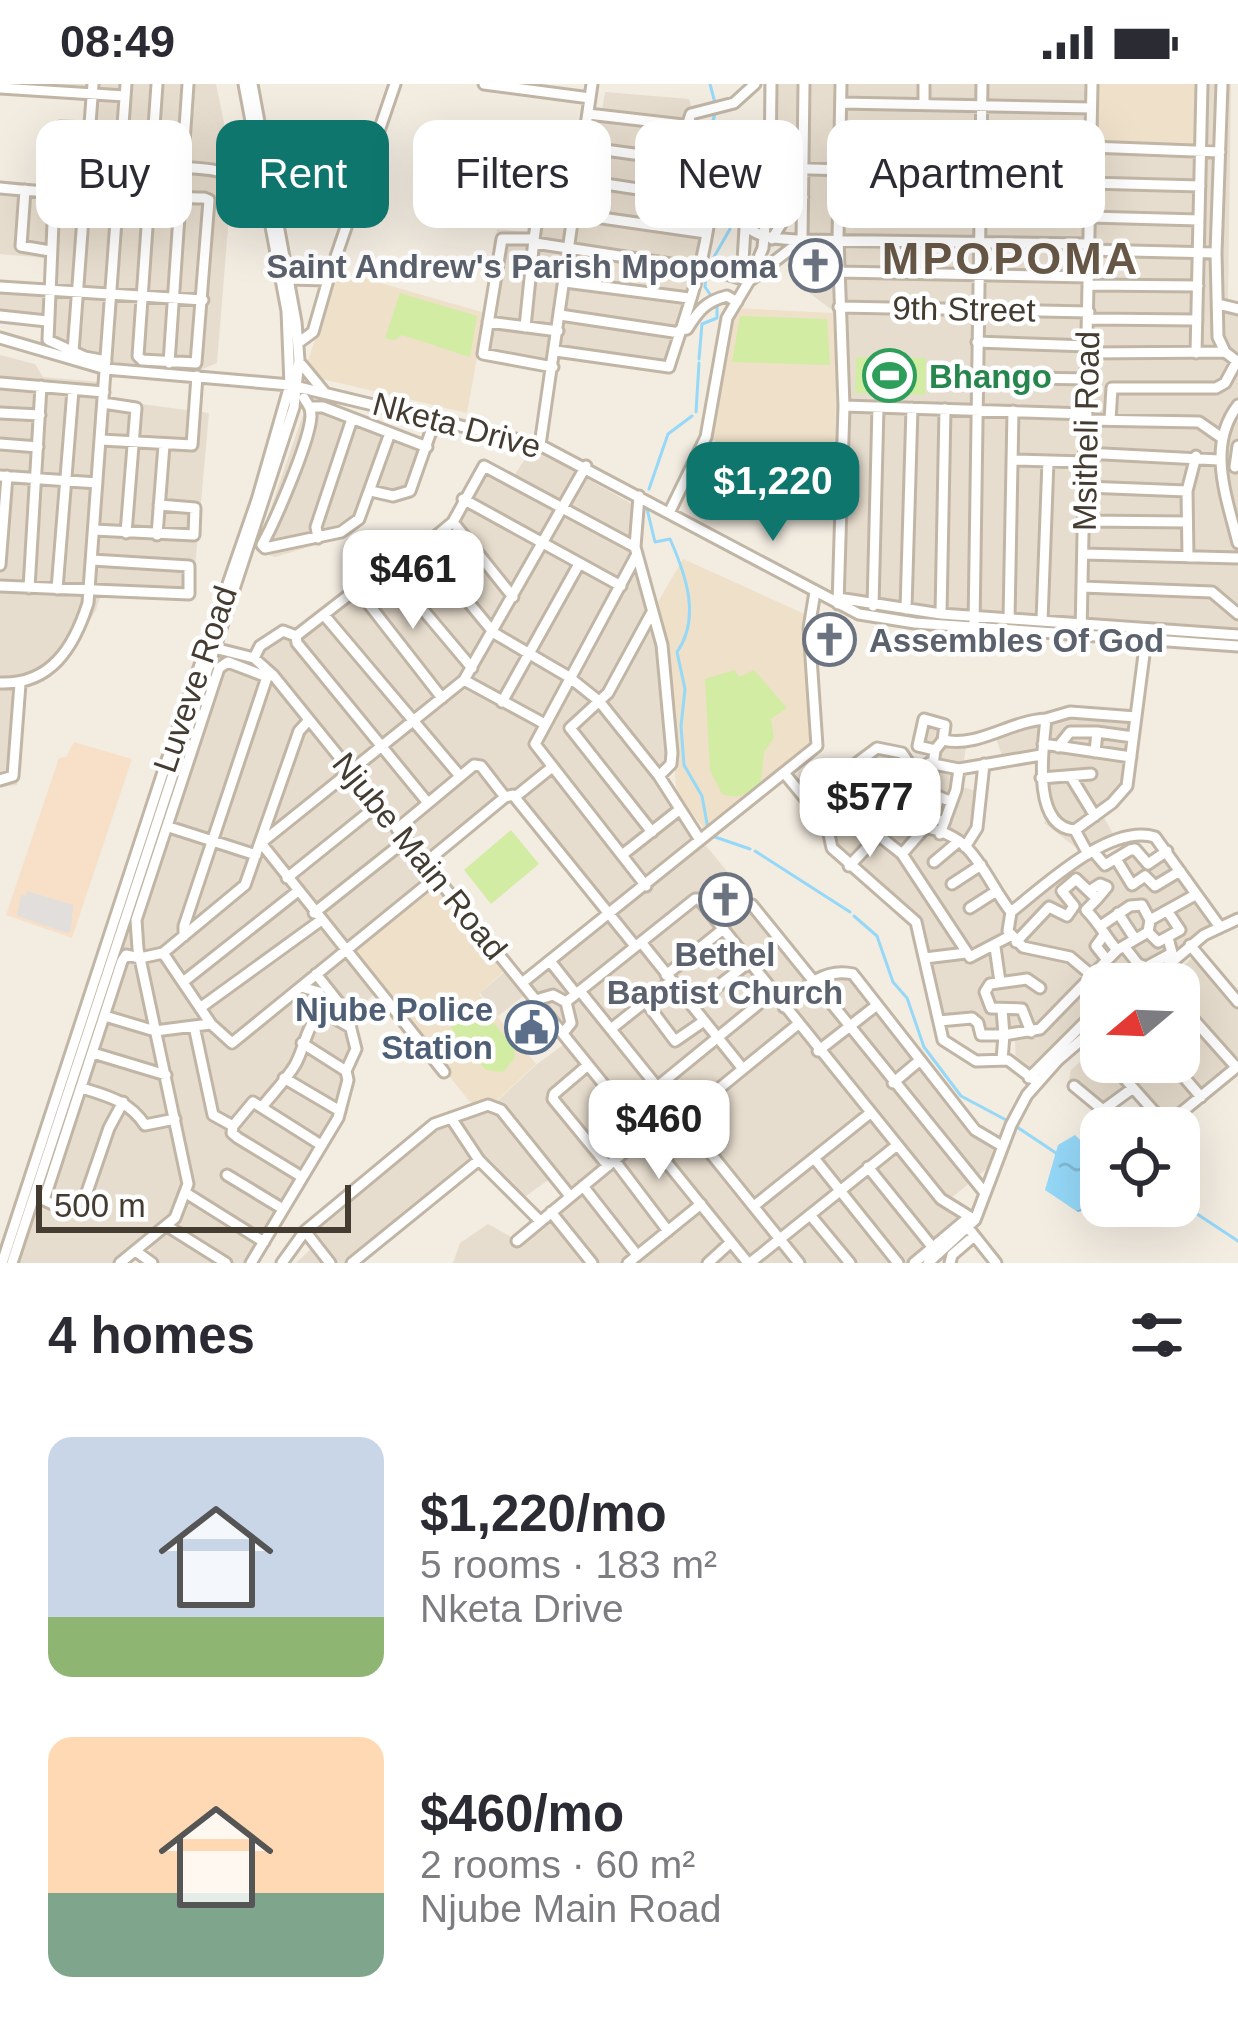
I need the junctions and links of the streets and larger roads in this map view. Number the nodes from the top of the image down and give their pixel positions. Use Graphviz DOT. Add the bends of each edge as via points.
graph roads {
  1 [pos="157,84"];
  2 [pos="188,84"];
  3 [pos="248,84"];
  4 [pos="395,84"];
  5 [pos="484,84"];
  6 [pos="592,84"];
  7 [pos="755,84"];
  8 [pos="772,84"];
  9 [pos="804,84"];
  10 [pos="841,84"];
  11 [pos="924,84"];
  12 [pos="982,84"];
  13 [pos="1092,84"];
  14 [pos="1202,84"];
  15 [pos="1222,84"];
  16 [pos="0,88"];
  17 [pos="92,90"];
  18 [pos="125,90"];
  19 [pos="590,98"];
  20 [pos="841,103"];
  21 [pos="924,104"];
  22 [pos="981,105"];
  23 [pos="1091,108"];
  24 [pos="588,114"];
  25 [pos="90,120"];
  26 [pos="123,120"];
  27 [pos="155,120"];
  28 [pos="186,120"];
  29 [pos="253,120"];
  30 [pos="587,120"];
  31 [pos="642,120"];
  32 [pos="689,120"];
  33 [pos="771,120"];
  34 [pos="840,120"];
  35 [pos="981,120"];
  36 [pos="1091,120"];
  37 [pos="1105,146"];
  38 [pos="1201,152"];
  39 [pos="1220,152"];
  40 [pos="804,169"];
  41 [pos="827,170"];
  42 [pos="1105,180"];
  43 [pos="1219,182"];
  44 [pos="1200,184"];
  45 [pos="0,188"];
  46 [pos="25,190"];
  47 [pos="36,190"];
  48 [pos="803,197"];
  49 [pos="192,198"];
  50 [pos="1105,215"];
  51 [pos="611,219"];
  52 [pos="1199,222"];
  53 [pos="1217,225"];
  54 [pos="52,228"];
  55 [pos="84,228"];
  56 [pos="116,228"];
  57 [pos="147,228"];
  58 [pos="179,228"];
  59 [pos="271,228"];
  60 [pos="537,228"];
  61 [pos="572,228"];
  62 [pos="708,228"];
  63 [pos="745,228"];
  64 [pos="768,228"];
  65 [pos="777,228"];
  66 [pos="802,228"];
  67 [pos="838,228"];
  68 [pos="979,228"];
  69 [pos="1089,228"];
  70 [pos="706,233"];
  71 [pos="768,238"];
  72 [pos="838,238"];
  73 [pos="802,240"];
  74 [pos="535,241"];
  75 [pos="979,241"];
  76 [pos="1088,247"];
  77 [pos="569,248"];
  78 [pos="50,251"];
  79 [pos="1199,253"];
  80 [pos="1216,253"];
  81 [pos="698,266"];
  82 [pos="838,272"];
  83 [pos="979,274"];
  84 [pos="288,279"];
  85 [pos="328,280"];
  86 [pos="745,280"];
  87 [pos="1089,281"];
  88 [pos="565,282"];
  89 [pos="1198,286"];
  90 [pos="0,287"];
  91 [pos="49,289"];
  92 [pos="80,291"];
  93 [pos="111,294"];
  94 [pos="142,297"];
  95 [pos="689,298"];
  96 [pos="173,299"];
  97 [pos="203,300"];
  98 [pos="737,302"];
  99 [pos="1218,304"];
  100 [pos="839,307"];
  101 [pos="977,308"];
  102 [pos="1238,309"];
  103 [pos="560,315"];
  104 [pos="1089,315"];
  105 [pos="0,316"];
  106 [pos="1197,320"];
  107 [pos="47,321"];
  108 [pos="488,322"];
  109 [pos="525,327"];
  110 [pos="558,331"];
  111 [pos="680,332"];
  112 [pos="0,338"];
  113 [pos="298,343"];
  114 [pos="976,343"];
  115 [pos="1088,350"];
  116 [pos="556,351"];
  117 [pos="73,352"];
  118 [pos="1225,352"];
  119 [pos="1196,353"];
  120 [pos="296,357"];
  121 [pos="1237,362"];
  122 [pos="169,363"];
  123 [pos="106,365"];
  124 [pos="554,368"];
  125 [pos="196,376"];
  126 [pos="976,377"];
  127 [pos="1087,379"];
  128 [pos="265,380"];
  129 [pos="0,383"];
  130 [pos="41,386"];
  131 [pos="294,386"];
  132 [pos="73,390"];
  133 [pos="326,393"];
  134 [pos="104,397"];
  135 [pos="307,402"];
  136 [pos="1238,405"];
  137 [pos="844,406"];
  138 [pos="878,407"];
  139 [pos="289,408"];
  140 [pos="912,408"];
  141 [pos="945,410"];
  142 [pos="979,410"];
  143 [pos="1013,411"];
  144 [pos="0,413"];
  145 [pos="40,415"];
  146 [pos="436,417"];
  147 [pos="1087,417"];
  148 [pos="352,419"];
  149 [pos="1110,420"];
  150 [pos="390,433"];
  151 [pos="1222,438"];
  152 [pos="101,440"];
  153 [pos="133,442"];
  154 [pos="0,444"];
  155 [pos="164,445"];
  156 [pos="540,445"];
  157 [pos="1238,446"];
  158 [pos="38,447"];
  159 [pos="427,447"];
  160 [pos="1196,456"];
  161 [pos="1085,458"];
  162 [pos="1013,460"];
  163 [pos="1048,460"];
  164 [pos="1220,463"];
  165 [pos="586,466"];
  166 [pos="1237,468"];
  167 [pos="3,476"];
  168 [pos="36,478"];
  169 [pos="66,480"];
  170 [pos="97,483"];
  171 [pos="1085,487"];
  172 [pos="371,490"];
  173 [pos="1186,491"];
  174 [pos="639,496"];
  175 [pos="464,499"];
  176 [pos="159,505"];
  177 [pos="563,508"];
  178 [pos="669,513"];
  179 [pos="1084,521"];
  180 [pos="453,522"];
  181 [pos="1187,522"];
  182 [pos="94,530"];
  183 [pos="126,533"];
  184 [pos="157,535"];
  185 [pos="318,538"];
  186 [pos="544,543"];
  187 [pos="1238,543"];
  188 [pos="262,545"];
  189 [pos="423,547"];
  190 [pos="636,552"];
  191 [pos="1083,554"];
  192 [pos="246,557"];
  193 [pos="1188,557"];
  194 [pos="1238,558"];
  195 [pos="92,560"];
  196 [pos="579,564"];
  197 [pos="0,565"];
  198 [pos="387,567"];
  199 [pos="0,586"];
  200 [pos="620,586"];
  201 [pos="29,587"];
  202 [pos="1082,587"];
  203 [pos="57,589"];
  204 [pos="357,589"];
  205 [pos="90,591"];
  206 [pos="815,592"];
  207 [pos="513,597"];
  208 [pos="838,601"];
  209 [pos="873,606"];
  210 [pos="907,609"];
  211 [pos="651,614"];
  212 [pos="941,614"];
  213 [pos="1238,614"];
  214 [pos="324,615"];
  215 [pos="1009,619"];
  216 [pos="974,621"];
  217 [pos="1042,621"];
  218 [pos="1081,629"];
  219 [pos="494,633"];
  220 [pos="1238,635"];
  221 [pos="296,636"];
  222 [pos="1146,639"];
  223 [pos="1238,646"];
  224 [pos="211,647"];
  225 [pos="527,654"];
  226 [pos="254,658"];
  227 [pos="472,668"];
  228 [pos="270,676"];
  229 [pos="569,677"];
  230 [pos="464,680"];
  231 [pos="0,683"];
  232 [pos="20,684"];
  233 [pos="442,698"];
  234 [pos="599,701"];
  235 [pos="502,702"];
  236 [pos="1136,717"];
  237 [pos="1046,719"];
  238 [pos="309,720"];
  239 [pos="412,720"];
  240 [pos="543,724"];
  241 [pos="1097,732"];
  242 [pos="1133,737"];
  243 [pos="381,746"];
  244 [pos="1058,746"];
  245 [pos="1042,749"];
  246 [pos="1095,752"];
  247 [pos="1130,757"];
  248 [pos="934,763"];
  249 [pos="984,764"];
  250 [pos="551,768"];
  251 [pos="959,769"];
  252 [pos="351,770"];
  253 [pos="785,774"];
  254 [pos="1091,774"];
  255 [pos="916,775"];
  256 [pos="460,776"];
  257 [pos="659,776"];
  258 [pos="1071,777"];
  259 [pos="1041,778"];
  260 [pos="0,780"];
  261 [pos="925,786"];
  262 [pos="877,787"];
  263 [pos="830,793"];
  264 [pos="954,796"];
  265 [pos="981,796"];
  266 [pos="510,797"];
  267 [pos="938,799"];
  268 [pos="428,803"];
  269 [pos="379,804"];
  270 [pos="871,806"];
  271 [pos="679,809"];
  272 [pos="1096,816"];
  273 [pos="945,821"];
  274 [pos="869,823"];
  275 [pos="826,826"];
  276 [pos="906,826"];
  277 [pos="169,827"];
  278 [pos="397,829"];
  279 [pos="923,830"];
  280 [pos="1076,830"];
  281 [pos="652,832"];
  282 [pos="940,833"];
  283 [pos="877,837"];
  284 [pos="406,840"];
  285 [pos="700,840"];
  286 [pos="212,842"];
  287 [pos="261,842"];
  288 [pos="962,844"];
  289 [pos="1167,851"];
  290 [pos="1090,853"];
  291 [pos="902,854"];
  292 [pos="256,855"];
  293 [pos="622,855"];
  294 [pos="1116,859"];
  295 [pos="425,862"];
  296 [pos="934,862"];
  297 [pos="1148,864"];
  298 [pos="981,865"];
  299 [pos="849,866"];
  300 [pos="1180,872"];
  301 [pos="1144,876"];
  302 [pos="436,877"];
  303 [pos="287,878"];
  304 [pos="952,884"];
  305 [pos="1132,885"];
  306 [pos="646,886"];
  307 [pos="298,892"];
  308 [pos="995,892"];
  309 [pos="1195,895"];
  310 [pos="752,905"];
  311 [pos="938,905"];
  312 [pos="1136,906"];
  313 [pos="970,908"];
  314 [pos="1011,912"];
  315 [pos="1118,913"];
  316 [pos="608,916"];
  317 [pos="317,917"];
  318 [pos="1238,919"];
  319 [pos="1157,920"];
  320 [pos="916,922"];
  321 [pos="1220,927"];
  322 [pos="722,930"];
  323 [pos="1103,930"];
  324 [pos="184,936"];
  325 [pos="1168,938"];
  326 [pos="1013,939"];
  327 [pos="638,944"];
  328 [pos="1125,945"];
  329 [pos="1190,945"];
  330 [pos="995,946"];
  331 [pos="346,951"];
  332 [pos="163,953"];
  333 [pos="966,953"];
  334 [pos="140,958"];
  335 [pos="925,958"];
  336 [pos="550,961"];
  337 [pos="748,963"];
  338 [pos="1106,963"];
  339 [pos="1137,963"];
  340 [pos="1154,963"];
  341 [pos="1172,963"];
  342 [pos="1080,965"];
  343 [pos="316,974"];
  344 [pos="669,978"];
  345 [pos="813,981"];
  346 [pos="1005,981"];
  347 [pos="183,982"];
  348 [pos="522,983"];
  349 [pos="300,987"];
  350 [pos="1040,988"];
  351 [pos="578,992"];
  352 [pos="772,993"];
  353 [pos="1080,993"];
  354 [pos="536,1000"];
  355 [pos="644,1001"];
  356 [pos="1238,1002"];
  357 [pos="566,1003"];
  358 [pos="1065,1003"];
  359 [pos="692,1006"];
  360 [pos="877,1006"];
  361 [pos="784,1007"];
  362 [pos="200,1008"];
  363 [pos="1007,1008"];
  364 [pos="347,1013"];
  365 [pos="329,1015"];
  366 [pos="104,1016"];
  367 [pos="704,1021"];
  368 [pos="939,1021"];
  369 [pos="1080,1022"];
  370 [pos="211,1024"];
  371 [pos="797,1025"];
  372 [pos="194,1026"];
  373 [pos="1200,1026"];
  374 [pos="350,1027"];
  375 [pos="849,1027"];
  376 [pos="611,1029"];
  377 [pos="155,1031"];
  378 [pos="1031,1032"];
  379 [pos="563,1033"];
  380 [pos="1080,1034"];
  381 [pos="1004,1035"];
  382 [pos="717,1038"];
  383 [pos="302,1043"];
  384 [pos="818,1051"];
  385 [pos="93,1053"];
  386 [pos="1002,1060"];
  387 [pos="919,1061"];
  388 [pos="588,1065"];
  389 [pos="1237,1066"];
  390 [pos="743,1070"];
  391 [pos="346,1071"];
  392 [pos="444,1072"];
  393 [pos="166,1076"];
  394 [pos="284,1078"];
  395 [pos="1033,1080"];
  396 [pos="893,1083"];
  397 [pos="1129,1083"];
  398 [pos="1190,1083"];
  399 [pos="1074,1086"];
  400 [pos="82,1088"];
  401 [pos="1133,1088"];
  402 [pos="659,1090"];
  403 [pos="1202,1097"];
  404 [pos="123,1102"];
  405 [pos="262,1107"];
  406 [pos="340,1111"];
  407 [pos="869,1114"];
  408 [pos="451,1118"];
  409 [pos="630,1118"];
  410 [pos="682,1118"];
  411 [pos="175,1119"];
  412 [pos="233,1126"];
  413 [pos="645,1136"];
  414 [pos="321,1145"];
  415 [pos="896,1146"];
  416 [pos="1002,1147"];
  417 [pos="814,1158"];
  418 [pos="479,1160"];
  419 [pos="611,1163"];
  420 [pos="868,1167"];
  421 [pos="227,1175"];
  422 [pos="302,1177"];
  423 [pos="583,1186"];
  424 [pos="839,1191"];
  425 [pos="87,1192"];
  426 [pos="985,1192"];
  427 [pos="186,1193"];
  428 [pos="570,1196"];
  429 [pos="700,1204"];
  430 [pos="754,1206"];
  431 [pos="283,1208"];
  432 [pos="67,1211"];
  433 [pos="551,1212"];
  434 [pos="811,1216"];
  435 [pos="540,1221"];
  436 [pos="972,1225"];
  437 [pos="167,1226"];
  438 [pos="305,1231"];
  439 [pos="668,1231"];
  440 [pos="781,1240"];
  441 [pos="517,1241"];
  442 [pos="264,1242"];
  443 [pos="731,1242"];
  444 [pos="936,1251"];
  445 [pos="136,1252"];
  446 [pos="632,1259"];
  447 [pos="586,1261"];
  448 [pos="2,1263"];
  449 [pos="12,1263"];
  450 [pos="120,1263"];
  451 [pos="152,1263"];
  452 [pos="226,1263"];
  453 [pos="251,1263"];
  454 [pos="281,1263"];
  455 [pos="330,1263"];
  456 [pos="352,1263"];
  457 [pos="708,1263"];
  458 [pos="749,1263"];
  459 [pos="800,1263"];
  460 [pos="850,1263"];
  461 [pos="898,1263"];
  462 [pos="914,1263"];
  463 [pos="928,1263"];
  464 [pos="950,1263"];
  465 [pos="997,1263"];
  1 -- 27 [label="street"];
  2 -- 28 [label="street"];
  3 -- 29 [label="street, Luveve Road"];
  3 -- 84 [label="street, Luveve Road"];
  4 -- 85 [label="street"];
  5 -- 19 [label="street"];
  6 -- 19 [label="street"];
  7 -- 32 [label="street" via="734,104"];
  8 -- 33 [label="street"];
  9 -- 40 [label="street"];
  10 -- 20 [label="street"];
  11 -- 21 [label="street"];
  12 -- 22 [label="street"];
  13 -- 23 [label="street, Msitheli Road"];
  14 -- 38 [label="street"];
  15 -- 39 [label="street"];
  16 -- 17 [label="street"];
  17 -- 18 [label="street"];
  17 -- 25 [label="street"];
  18 -- 26 [label="street"];
  19 -- 24 [label="street"];
  20 -- 21 [label="street"];
  20 -- 34 [label="street"];
  21 -- 22 [label="street"];
  22 -- 23 [label="street"];
  22 -- 35 [label="street"];
  23 -- 36 [label="street, Msitheli Road"];
  24 -- 30 [label="street"];
  24 -- 31 [label="street"];
  37 -- 38 [label="street"];
  38 -- 39 [label="street"];
  38 -- 44 [label="street"];
  39 -- 43 [label="street"];
  40 -- 41 [label="street"];
  40 -- 48 [label="street"];
  42 -- 44 [label="street"];
  43 -- 44 [label="street"];
  43 -- 53 [label="street"];
  44 -- 52 [label="street"];
  45 -- 46 [label="street"];
  46 -- 47 [label="street"];
  46 -- 78 [label="street" via="21,247"];
  49 -- 97 [label="street" via="210,203"];
  50 -- 52 [label="street"];
  51 -- 70 [label="street"];
  52 -- 53 [label="street"];
  52 -- 79 [label="street"];
  53 -- 80 [label="street"];
  54 -- 78 [label="street"];
  55 -- 92 [label="street"];
  56 -- 93 [label="street"];
  57 -- 94 [label="street"];
  58 -- 96 [label="street"];
  59 -- 120 [label="street, Luveve Road"];
  60 -- 74 [label="street"];
  61 -- 77 [label="street"];
  62 -- 70 [label="street"];
  63 -- 71 [label="street"];
  63 -- 86 [label="street"];
  64 -- 71 [label="street"];
  65 -- 71 [label="street"];
  66 -- 73 [label="street"];
  67 -- 72 [label="street"];
  68 -- 75 [label="street"];
  69 -- 76 [label="street, Msitheli Road"];
  70 -- 81 [label="street"];
  71 -- 73 [label="street"];
  71 -- 86 [label="street"];
  72 -- 73 [label="street"];
  72 -- 75 [label="street"];
  72 -- 82 [label="street"];
  73 -- 86 [label="street"];
  74 -- 77 [label="street"];
  74 -- 108 [label="street" via="502,239"];
  74 -- 109 [label="street"];
  75 -- 76 [label="street"];
  75 -- 83 [label="street"];
  76 -- 79 [label="street"];
  76 -- 87 [label="street, Msitheli Road"];
  77 -- 81 [label="street"];
  77 -- 88 [label="street"];
  78 -- 91 [label="street"];
  79 -- 80 [label="street"];
  79 -- 89 [label="street"];
  80 -- 99 [label="street"];
  81 -- 86 [label="street"];
  81 -- 95 [label="street"];
  82 -- 83 [label="street"];
  82 -- 100 [label="street"];
  83 -- 87 [label="street"];
  83 -- 101 [label="street"];
  84 -- 85 [label="street"];
  84 -- 113 [label="street, Luveve Road"];
  85 -- 113 [label="street" via="313,332"];
  86 -- 98 [label="street"];
  87 -- 89 [label="street"];
  87 -- 104 [label="street, Msitheli Road"];
  88 -- 95 [label="street"];
  88 -- 103 [label="street"];
  89 -- 106 [label="street"];
  90 -- 91 [label="street"];
  91 -- 92 [label="street"];
  91 -- 107 [label="street"];
  92 -- 93 [label="street"];
  92 -- 117 [label="street"];
  93 -- 94 [label="street"];
  93 -- 123 [label="street"];
  94 -- 96 [label="street"];
  94 -- 122 [label="street" via="139,358"];
  95 -- 111 [label="street"];
  96 -- 97 [label="street"];
  96 -- 122 [label="street"];
  97 -- 122 [label="street" via="198,360"];
  98 -- 111 [label="street" via="714,299"];
  98 -- 178 [label="street" via="727,318 706,437"];
  99 -- 102 [label="street"];
  99 -- 118 [label="street"];
  100 -- 101 [label="street, 9th Street"];
  100 -- 137 [label="street"];
  101 -- 104 [label="street, 9th Street"];
  101 -- 114 [label="street"];
  103 -- 110 [label="street"];
  103 -- 111 [label="street"];
  104 -- 106 [label="street, 9th Street"];
  104 -- 115 [label="street, Msitheli Road"];
  105 -- 107 [label="street"];
  106 -- 119 [label="street"];
  107 -- 117 [label="street" via="49,343"];
  108 -- 109 [label="street"];
  108 -- 124 [label="street" via="484,356"];
  109 -- 110 [label="street"];
  110 -- 116 [label="street"];
  111 -- 116 [label="street" via="669,368"];
  112 -- 123 [label="street, Nketa Drive"];
  113 -- 120 [label="street, Luveve Road"];
  114 -- 115 [label="street"];
  114 -- 126 [label="street"];
  115 -- 119 [label="street"];
  115 -- 127 [label="street, Msitheli Road"];
  116 -- 124 [label="street"];
  117 -- 123 [label="street"];
  118 -- 119 [label="street"];
  118 -- 121 [label="street"];
  120 -- 128 [label="street"];
  120 -- 131 [label="street, Luveve Road"];
  120 -- 133 [label="street"];
  121 -- 149 [label="street" via="1216,388 1112,388"];
  123 -- 125 [label="street, Nketa Drive"];
  123 -- 134 [label="street"];
  124 -- 156 [label="street"];
  125 -- 128 [label="street, Nketa Drive"];
  125 -- 155 [label="street" via="194,443"];
  126 -- 127 [label="street"];
  126 -- 142 [label="street"];
  127 -- 147 [label="street, Msitheli Road"];
  128 -- 131 [label="street, Nketa Drive"];
  128 -- 139 [label="street"];
  129 -- 130 [label="street"];
  130 -- 132 [label="street"];
  130 -- 145 [label="street"];
  131 -- 133 [label="street, Nketa Drive"];
  131 -- 139 [label="street, Luveve Road"];
  132 -- 134 [label="street"];
  132 -- 169 [label="street"];
  133 -- 135 [label="street"];
  133 -- 146 [label="street, Nketa Drive"];
  134 -- 152 [label="street"];
  134 -- 153 [label="street" via="135,406"];
  135 -- 139 [label="street"];
  135 -- 148 [label="street"];
  135 -- 188 [label="street" via="311,416 297,462"];
  136 -- 151 [label="street"];
  137 -- 138 [label="street"];
  137 -- 208 [label="street"];
  138 -- 140 [label="street"];
  138 -- 209 [label="street"];
  139 -- 192 [label="street, Luveve Road"];
  139 -- 224 [label="street, Luveve Road"];
  140 -- 141 [label="street"];
  140 -- 210 [label="street"];
  141 -- 142 [label="street"];
  141 -- 212 [label="street"];
  142 -- 143 [label="street"];
  142 -- 216 [label="street"];
  143 -- 147 [label="street"];
  143 -- 162 [label="street"];
  144 -- 145 [label="street"];
  145 -- 158 [label="street"];
  146 -- 156 [label="street, Nketa Drive"];
  146 -- 159 [label="street"];
  147 -- 149 [label="street"];
  147 -- 161 [label="street, Msitheli Road"];
  148 -- 150 [label="street"];
  148 -- 185 [label="street"];
  149 -- 151 [label="street" via="1203,423"];
  150 -- 159 [label="street"];
  150 -- 172 [label="street"];
  151 -- 164 [label="street"];
  152 -- 153 [label="street"];
  152 -- 170 [label="street"];
  153 -- 155 [label="street"];
  153 -- 183 [label="street"];
  154 -- 158 [label="street"];
  155 -- 176 [label="street"];
  156 -- 165 [label="street, Nketa Drive"];
  157 -- 166 [label="street"];
  158 -- 168 [label="street"];
  159 -- 172 [label="street" via="410,491"];
  160 -- 161 [label="street"];
  160 -- 164 [label="street"];
  160 -- 173 [label="street"];
  161 -- 163 [label="street"];
  161 -- 171 [label="street, Msitheli Road"];
  162 -- 163 [label="street"];
  162 -- 215 [label="street"];
  163 -- 217 [label="street"];
  164 -- 166 [label="street"];
  164 -- 187 [label="street"];
  165 -- 174 [label="street, Nketa Drive"];
  165 -- 177 [label="street"];
  167 -- 168 [label="street"];
  167 -- 197 [label="street"];
  168 -- 169 [label="street"];
  168 -- 201 [label="street"];
  169 -- 170 [label="street"];
  169 -- 203 [label="street"];
  170 -- 182 [label="street"];
  171 -- 173 [label="street"];
  171 -- 179 [label="street, Msitheli Road"];
  172 -- 185 [label="street" via="359,519"];
  173 -- 181 [label="street"];
  174 -- 178 [label="street, Nketa Drive"];
  174 -- 190 [label="street"];
  175 -- 177 [label="street" via="484,466"];
  175 -- 180 [label="street"];
  175 -- 186 [label="street"];
  176 -- 184 [label="street"];
  176 -- 184 [label="street" via="195,508 194,535"];
  177 -- 186 [label="street"];
  177 -- 190 [label="street"];
  178 -- 206 [label="street, Nketa Drive"];
  179 -- 181 [label="street"];
  179 -- 191 [label="street, Msitheli Road"];
  180 -- 189 [label="street"];
  180 -- 207 [label="street"];
  181 -- 193 [label="street"];
  182 -- 183 [label="street"];
  182 -- 195 [label="street"];
  183 -- 184 [label="street"];
  185 -- 188 [label="street"];
  186 -- 196 [label="street"];
  186 -- 207 [label="street"];
  188 -- 192 [label="street"];
  189 -- 198 [label="street" via="416,543"];
  189 -- 219 [label="street"];
  190 -- 200 [label="street"];
  190 -- 211 [label="street"];
  191 -- 193 [label="street"];
  191 -- 202 [label="street, Msitheli Road"];
  192 -- 224 [label="street, Luveve Road"];
  193 -- 194 [label="street"];
  195 -- 205 [label="street"];
  195 -- 205 [label="street" via="188,566 189,591"];
  196 -- 200 [label="street"];
  196 -- 225 [label="street"];
  198 -- 204 [label="street"];
  198 -- 227 [label="street"];
  199 -- 201 [label="street"];
  200 -- 229 [label="street"];
  201 -- 203 [label="street"];
  202 -- 213 [label="street" via="1212,592"];
  202 -- 218 [label="street, Msitheli Road"];
  203 -- 205 [label="street"];
  204 -- 214 [label="street"];
  204 -- 233 [label="street"];
  205 -- 232 [label="street" via="68,651"];
  206 -- 208 [label="street, Nketa Drive"];
  206 -- 253 [label="street" via="809,628 819,743"];
  207 -- 219 [label="street"];
  208 -- 209 [label="street"];
  208 -- 216 [label="street, Nketa Drive" via="886,620"];
  209 -- 210 [label="street"];
  210 -- 212 [label="street"];
  211 -- 234 [label="street"];
  211 -- 257 [label="street" via="662,645 672,753"];
  212 -- 216 [label="street"];
  214 -- 221 [label="street"];
  214 -- 239 [label="street"];
  215 -- 216 [label="street"];
  215 -- 217 [label="street"];
  216 -- 218 [label="street, Nketa Drive"];
  217 -- 218 [label="street"];
  218 -- 220 [label="street"];
  218 -- 222 [label="street, Nketa Drive"];
  219 -- 225 [label="street"];
  219 -- 227 [label="street"];
  221 -- 226 [label="street" via="283,631"];
  221 -- 243 [label="street"];
  222 -- 223 [label="street, Nketa Drive"];
  222 -- 236 [label="street"];
  224 -- 226 [label="street, Njube Main Road"];
  224 -- 448 [label="street, Luveve Road"];
  224 -- 449 [label="street, Luveve Road"];
  225 -- 229 [label="street"];
  225 -- 235 [label="street"];
  226 -- 228 [label="street, Njube Main Road"];
  227 -- 230 [label="street"];
  228 -- 238 [label="street, Njube Main Road"];
  228 -- 277 [label="street" via="221,666"];
  228 -- 286 [label="street"];
  229 -- 234 [label="street"];
  229 -- 240 [label="street"];
  230 -- 233 [label="street"];
  230 -- 235 [label="street"];
  231 -- 232 [label="street"];
  232 -- 260 [label="street" via="13,776"];
  233 -- 239 [label="street"];
  234 -- 257 [label="street"];
  234 -- 281 [label="street" via="571,731"];
  235 -- 240 [label="street"];
  236 -- 237 [label="street" via="1070,712"];
  236 -- 242 [label="street"];
  237 -- 245 [label="street"];
  237 -- 248 [label="street" via="965,745 939,745"];
  238 -- 252 [label="street, Njube Main Road"];
  238 -- 287 [label="street"];
  239 -- 243 [label="street"];
  239 -- 256 [label="street"];
  240 -- 250 [label="street" via="535,744"];
  241 -- 242 [label="street"];
  241 -- 244 [label="street" via="1070,732"];
  241 -- 246 [label="street"];
  242 -- 247 [label="street"];
  243 -- 252 [label="street"];
  243 -- 268 [label="street"];
  244 -- 245 [label="street"];
  244 -- 246 [label="street"];
  245 -- 249 [label="street"];
  245 -- 259 [label="street"];
  246 -- 247 [label="street"];
  247 -- 272 [label="street" via="1123,793"];
  248 -- 251 [label="street"];
  248 -- 255 [label="street"];
  248 -- 261 [label="street"];
  249 -- 251 [label="street"];
  249 -- 265 [label="street"];
  250 -- 266 [label="street"];
  250 -- 293 [label="street"];
  251 -- 264 [label="street"];
  252 -- 269 [label="street, Njube Main Road"];
  252 -- 287 [label="street"];
  253 -- 275 [label="street"];
  253 -- 285 [label="street"];
  254 -- 258 [label="street"];
  255 -- 261 [label="street"];
  255 -- 263 [label="street" via="902,753 877,748 834,779"];
  255 -- 276 [label="street"];
  256 -- 266 [label="street" via="479,765"];
  256 -- 268 [label="street"];
  257 -- 271 [label="street"];
  258 -- 259 [label="street"];
  258 -- 272 [label="street"];
  259 -- 280 [label="street" via="1055,820"];
  261 -- 267 [label="street"];
  262 -- 270 [label="street"];
  263 -- 270 [label="street"];
  263 -- 275 [label="street"];
  264 -- 265 [label="street"];
  264 -- 267 [label="street"];
  264 -- 273 [label="street"];
  265 -- 288 [label="street" via="977,828"];
  266 -- 295 [label="street"];
  266 -- 316 [label="street"];
  267 -- 273 [label="street" via="934,818"];
  268 -- 278 [label="street"];
  269 -- 278 [label="street, Njube Main Road"];
  269 -- 303 [label="street"];
  270 -- 274 [label="street"];
  271 -- 281 [label="street"];
  271 -- 285 [label="street"];
  272 -- 280 [label="street"];
  273 -- 282 [label="street"];
  274 -- 275 [label="street"];
  274 -- 276 [label="street"];
  274 -- 283 [label="street"];
  275 -- 299 [label="street" via="835,854"];
  276 -- 279 [label="street"];
  277 -- 286 [label="street"];
  277 -- 334 [label="street" via="135,926"];
  278 -- 284 [label="street, Njube Main Road"];
  279 -- 282 [label="street"];
  279 -- 291 [label="street"];
  280 -- 290 [label="street"];
  281 -- 293 [label="street"];
  282 -- 288 [label="street"];
  283 -- 291 [label="street"];
  283 -- 299 [label="street"];
  284 -- 295 [label="street, Njube Main Road"];
  284 -- 317 [label="street"];
  285 -- 306 [label="street"];
  286 -- 292 [label="street"];
  286 -- 324 [label="street"];
  287 -- 292 [label="street"];
  287 -- 303 [label="street"];
  288 -- 296 [label="street"];
  288 -- 298 [label="street"];
  289 -- 290 [label="street" via="1141,833"];
  289 -- 297 [label="street"];
  289 -- 300 [label="street"];
  290 -- 294 [label="street" via="1105,865"];
  290 -- 314 [label="street"];
  291 -- 311 [label="street"];
  292 -- 324 [label="street" via="245,884"];
  293 -- 306 [label="street"];
  294 -- 297 [label="street" via="1135,849"];
  294 -- 305 [label="street"];
  295 -- 302 [label="street, Njube Main Road"];
  297 -- 301 [label="street"];
  298 -- 304 [label="street"];
  298 -- 308 [label="street"];
  299 -- 320 [label="street"];
  300 -- 301 [label="street" via="1155,886"];
  300 -- 309 [label="street"];
  301 -- 305 [label="street"];
  302 -- 331 [label="street"];
  302 -- 348 [label="street, Njube Main Road"];
  303 -- 307 [label="street"];
  305 -- 312 [label="street" via="1124,895"];
  306 -- 316 [label="street"];
  307 -- 317 [label="street"];
  307 -- 347 [label="street"];
  308 -- 313 [label="street"];
  308 -- 314 [label="street"];
  309 -- 319 [label="street"];
  309 -- 321 [label="street"];
  310 -- 345 [label="street"];
  311 -- 320 [label="street"];
  311 -- 333 [label="street"];
  312 -- 315 [label="street"];
  312 -- 319 [label="street" via="1154,901"];
  314 -- 326 [label="street"];
  315 -- 323 [label="street"];
  315 -- 328 [label="street"];
  316 -- 327 [label="street"];
  316 -- 336 [label="street"];
  317 -- 331 [label="street"];
  317 -- 362 [label="street"];
  318 -- 321 [label="street"];
  319 -- 325 [label="street" via="1158,942"];
  319 -- 325 [label="street" via="1180,930"];
  319 -- 328 [label="street"];
  320 -- 335 [label="street"];
  321 -- 329 [label="street"];
  322 -- 327 [label="street" via="696,898"];
  322 -- 337 [label="street"];
  322 -- 344 [label="street"];
  323 -- 326 [label="street" via="1086,910 1093,895 1075,879 1062,891 1074,906 1067,916 1049,907"];
  323 -- 328 [label="street"];
  323 -- 338 [label="street" via="1096,946"];
  324 -- 332 [label="street"];
  325 -- 340 [label="street" via="1172,952"];
  326 -- 330 [label="street"];
  326 -- 342 [label="street"];
  327 -- 344 [label="street"];
  327 -- 351 [label="street"];
  328 -- 338 [label="street"];
  328 -- 339 [label="street"];
  329 -- 341 [label="street"];
  329 -- 356 [label="street"];
  330 -- 333 [label="street" via="975,957"];
  330 -- 346 [label="street"];
  331 -- 343 [label="street"];
  331 -- 392 [label="street"];
  332 -- 334 [label="street"];
  332 -- 347 [label="street"];
  333 -- 335 [label="street"];
  334 -- 366 [label="street" via="124,957"];
  334 -- 377 [label="street"];
  335 -- 368 [label="street"];
  336 -- 348 [label="street"];
  336 -- 351 [label="street"];
  337 -- 352 [label="street"];
  337 -- 359 [label="street"];
  343 -- 349 [label="street"];
  343 -- 364 [label="street"];
  344 -- 355 [label="street"];
  344 -- 359 [label="street"];
  345 -- 360 [label="street" via="849,972"];
  345 -- 361 [label="street"];
  345 -- 375 [label="street"];
  346 -- 350 [label="street"];
  346 -- 363 [label="street"];
  346 -- 363 [label="street" via="985,992 989,1007"];
  347 -- 362 [label="street"];
  348 -- 354 [label="street, Njube Main Road"];
  349 -- 365 [label="street" via="320,992"];
  349 -- 370 [label="street" via="232,1043"];
  351 -- 357 [label="street"];
  351 -- 376 [label="street"];
  352 -- 361 [label="street"];
  352 -- 382 [label="street"];
  353 -- 358 [label="street"];
  354 -- 357 [label="street" via="554,995"];
  354 -- 379 [label="street, Njube Main Road"];
  355 -- 367 [label="street" via="675,1041"];
  355 -- 376 [label="street"];
  357 -- 379 [label="street" via="571,1023"];
  358 -- 369 [label="street"];
  358 -- 378 [label="street"];
  359 -- 367 [label="street"];
  360 -- 375 [label="street"];
  360 -- 387 [label="street"];
  361 -- 371 [label="street"];
  362 -- 370 [label="street"];
  363 -- 378 [label="street" via="1022,1010"];
  363 -- 381 [label="street"];
  364 -- 365 [label="street"];
  364 -- 374 [label="street"];
  365 -- 374 [label="street"];
  365 -- 383 [label="street" via="318,1014"];
  366 -- 377 [label="street"];
  366 -- 385 [label="street"];
  367 -- 382 [label="street"];
  368 -- 381 [label="street" via="972,1018 981,1035"];
  368 -- 386 [label="street" via="952,1047 976,1061"];
  370 -- 372 [label="street"];
  371 -- 384 [label="street"];
  371 -- 390 [label="street"];
  372 -- 377 [label="street"];
  372 -- 412 [label="street" via="214,1115"];
  373 -- 389 [label="street"];
  374 -- 391 [label="street" via="356,1049"];
  375 -- 384 [label="street"];
  375 -- 396 [label="street"];
  376 -- 402 [label="street"];
  377 -- 393 [label="street"];
  378 -- 381 [label="street"];
  379 -- 388 [label="street, Njube Main Road"];
  380 -- 395 [label="street"];
  381 -- 386 [label="street"];
  382 -- 390 [label="street"];
  382 -- 402 [label="street"];
  383 -- 391 [label="street"];
  383 -- 394 [label="street"];
  384 -- 407 [label="street"];
  385 -- 393 [label="street"];
  385 -- 400 [label="street"];
  386 -- 395 [label="street"];
  387 -- 396 [label="street"];
  387 -- 416 [label="street" via="974,1130"];
  388 -- 409 [label="street, Njube Main Road"];
  388 -- 419 [label="street" via="553,1099"];
  389 -- 403 [label="street"];
  390 -- 410 [label="street"];
  391 -- 406 [label="street"];
  393 -- 411 [label="street"];
  394 -- 405 [label="street"];
  394 -- 406 [label="street"];
  395 -- 416 [label="street"];
  396 -- 426 [label="street"];
  397 -- 401 [label="street"];
  398 -- 403 [label="street"];
  399 -- 401 [label="street" via="1103,1110"];
  400 -- 404 [label="street"];
  400 -- 432 [label="street" via="44,1200"];
  401 -- 403 [label="street" via="1166,1125"];
  402 -- 409 [label="street"];
  402 -- 410 [label="street"];
  404 -- 411 [label="street" via="145,1125"];
  404 -- 425 [label="street"];
  405 -- 412 [label="street" via="249,1104"];
  405 -- 414 [label="street"];
  406 -- 414 [label="street"];
  407 -- 415 [label="street"];
  407 -- 417 [label="street"];
  408 -- 418 [label="street"];
  408 -- 428 [label="street" via="496,1106"];
  408 -- 438 [label="street"];
  409 -- 413 [label="street, Njube Main Road"];
  410 -- 430 [label="street"];
  411 -- 427 [label="street"];
  412 -- 422 [label="street" via="238,1138"];
  413 -- 419 [label="street"];
  413 -- 429 [label="street, Njube Main Road"];
  414 -- 422 [label="street"];
  415 -- 420 [label="street"];
  415 -- 436 [label="street"];
  416 -- 426 [label="street"];
  417 -- 424 [label="street"];
  417 -- 430 [label="street"];
  418 -- 435 [label="street"];
  418 -- 456 [label="street"];
  419 -- 423 [label="street"];
  419 -- 439 [label="street"];
  420 -- 424 [label="street"];
  420 -- 444 [label="street"];
  421 -- 431 [label="street"];
  422 -- 431 [label="street"];
  423 -- 428 [label="street"];
  423 -- 446 [label="street"];
  424 -- 434 [label="street"];
  424 -- 461 [label="street"];
  426 -- 436 [label="street"];
  427 -- 437 [label="street"];
  427 -- 442 [label="street"];
  428 -- 433 [label="street"];
  429 -- 439 [label="street"];
  429 -- 443 [label="street, Njube Main Road"];
  430 -- 440 [label="street"];
  431 -- 442 [label="street"];
  433 -- 435 [label="street"];
  433 -- 447 [label="street"];
  434 -- 440 [label="street"];
  434 -- 460 [label="street"];
  435 -- 441 [label="street"];
  436 -- 444 [label="street"];
  436 -- 464 [label="street"];
  436 -- 465 [label="street"];
  437 -- 445 [label="street"];
  437 -- 452 [label="street"];
  438 -- 454 [label="street"];
  438 -- 455 [label="street"];
  439 -- 446 [label="street"];
  440 -- 458 [label="street"];
  440 -- 459 [label="street"];
  442 -- 453 [label="street"];
  443 -- 457 [label="street"];
  443 -- 458 [label="street, Njube Main Road"];
  444 -- 462 [label="street"];
  444 -- 463 [label="street"];
  445 -- 450 [label="street"];
  445 -- 451 [label="street"];
}
